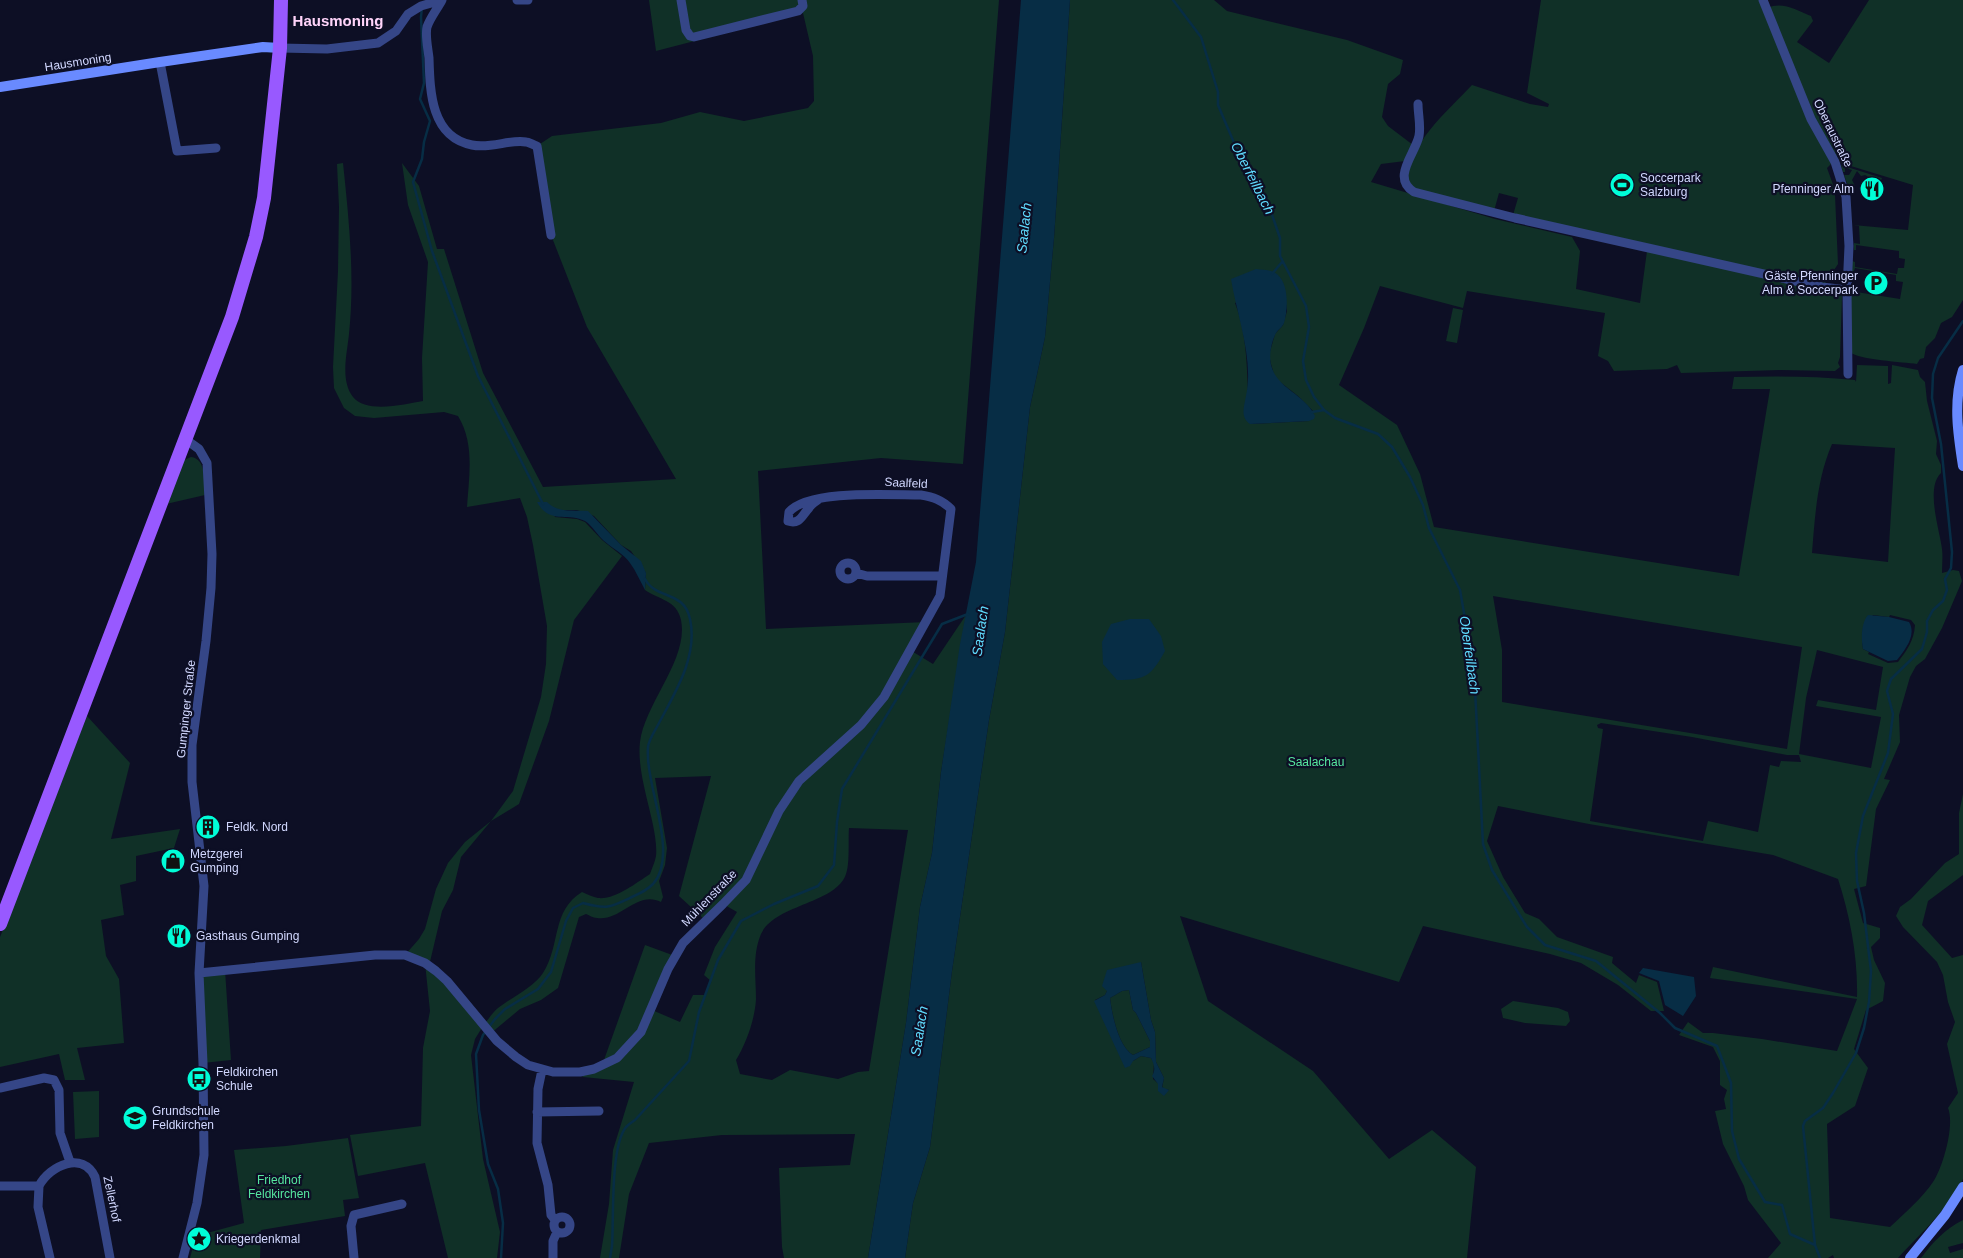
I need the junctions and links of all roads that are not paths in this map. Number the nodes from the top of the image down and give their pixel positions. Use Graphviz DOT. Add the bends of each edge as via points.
graph roads {
  1 [pos="281,0"];
  2 [pos="442,0"];
  3 [pos="517,0"];
  4 [pos="528,0"];
  5 [pos="681,0"];
  6 [pos="802,0"];
  7 [pos="1763,0"];
  8 [pos="280,48"];
  9 [pos="160,62"];
  10 [pos="0,87"];
  11 [pos="1418,104"];
  12 [pos="216,148"];
  13 [pos="551,235"];
  14 [pos="1846,290"];
  15 [pos="1963,370"];
  16 [pos="1848,374"];
  17 [pos="1960,429"];
  18 [pos="185,439"];
  19 [pos="1963,466"];
  20 [pos="819,499"];
  21 [pos="856,573"];
  22 [pos="942,576"];
  23 [pos="926,622"];
  24 [pos="0,924"];
  25 [pos="199,973"];
  26 [pos="542,1070"];
  27 [pos="0,1088"];
  28 [pos="599,1111"];
  29 [pos="537,1112"];
  30 [pos="70,1162"];
  31 [pos="0,1186"];
  32 [pos="39,1186"];
  33 [pos="1963,1187"];
  34 [pos="402,1204"];
  35 [pos="555,1220"];
  36 [pos="557,1232"];
  37 [pos="50,1258"];
  38 [pos="110,1258"];
  39 [pos="183,1258"];
  40 [pos="354,1258"];
  41 [pos="553,1258"];
  42 [pos="1910,1258"];
  1 -- 8 [label="main road"];
  2 -- 8 [label="street" via="408,14 396,31 378,43 326,49"];
  2 -- 13 [label="street" via="427,27 430,89 439,120 457,140 472,145 484,147 525,142 537,146"];
  3 -- 4 [label="street"];
  5 -- 6 [label="street" via="686,30 694,37 798,11 803,6"];
  7 -- 14 [label="street, Oberaustraße" via="1811,120 1840,175 1848,219"];
  8 -- 9 [label="street, Hausmoning"];
  8 -- 18 [label="main road" via="267,177 256,237 232,317"];
  9 -- 10 [label="street, Hausmoning"];
  9 -- 12 [label="street" via="177,151"];
  11 -- 14 [label="street" via="1419,136 1406,165 1404,179 1414,192 1524,221"];
  14 -- 16 [label="street, Oberaustraße"];
  15 -- 17 [label="street" via="1958,393"];
  17 -- 19 [label="street"];
  18 -- 24 [label="main road"];
  18 -- 25 [label="street, Gumpinger Straße" via="207,462 212,554 206,641 192,745 192,782 204,886"];
  20 -- 22 [label="street, Saalfeld" via="868,494 921,495 938,499 951,509"];
  21 -- 22 [label="street" via="867,576"];
  22 -- 23 [label="street, Saalfeld" via="940,596"];
  23 -- 26 [label="street, Mühlenstraße" via="875,710 799,780 779,811 746,880 683,943 668,969 644,1026 631,1045 617,1058 594,1069 566,1073"];
  25 -- 26 [label="street, Mühlenstraße" via="375,955 405,955 425,963 447,981 490,1034 516,1057"];
  25 -- 39 [label="street, Gumpinger Straße" via="204,1155 197,1203"];
  26 -- 29 [label="street"];
  27 -- 30 [label="street" via="47,1078 57,1083 60,1133"];
  28 -- 29 [label="street"];
  29 -- 35 [label="street" via="537,1143 548,1185 551,1215"];
  30 -- 32 [label="street" via="51,1172"];
  30 -- 38 [label="street, Zellerhof" via="86,1165 95,1177"];
  31 -- 32 [label="street"];
  32 -- 37 [label="street" via="38,1207"];
  33 -- 42 [label="street"];
  34 -- 40 [label="street" via="354,1215 351,1226"];
  35 -- 36 [label="street"];
  35 -- 36 [label="street" via="562,1216 570,1223 568,1231"];
  36 -- 41 [label="street" via="552,1241"];
}
